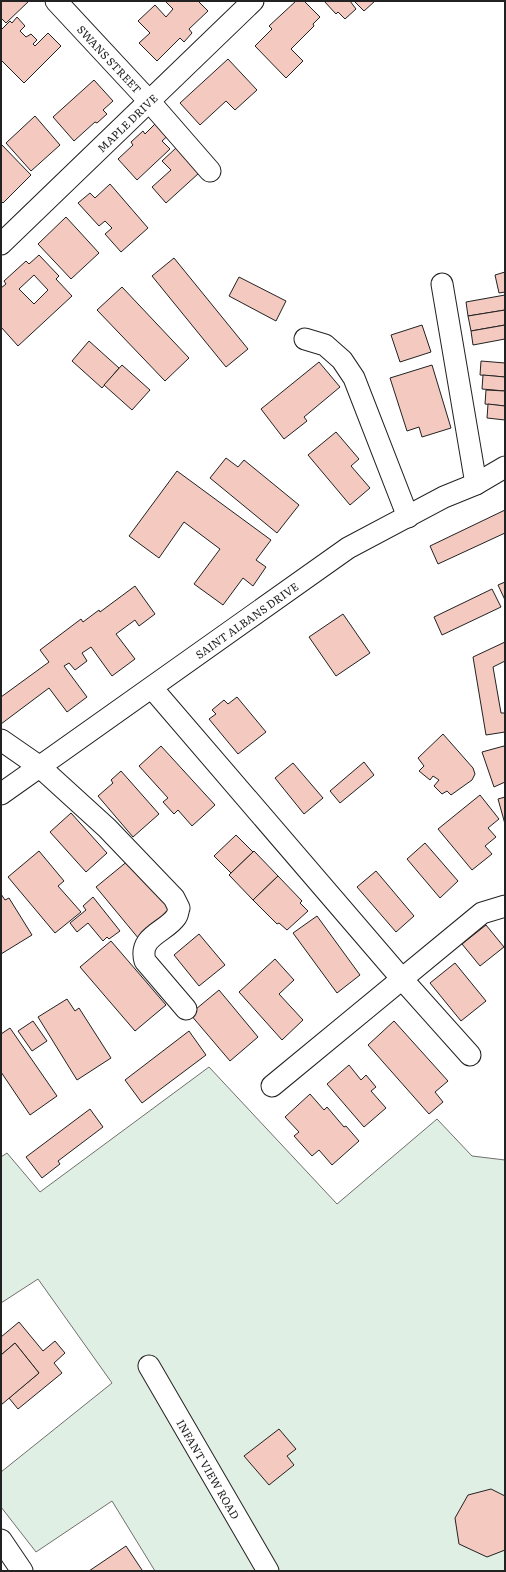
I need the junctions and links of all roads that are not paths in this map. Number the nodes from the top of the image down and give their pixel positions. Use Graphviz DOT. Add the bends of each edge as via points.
graph roads {
  1 [pos="56,1"];
  2 [pos="253,1"];
  3 [pos="149,101"];
  4 [pos="210,171"];
  5 [pos="1,244"];
  6 [pos="442,284"];
  7 [pos="305,339"];
  8 [pos="505,468"];
  9 [pos="476,484"];
  10 [pos="408,517"];
  11 [pos="152,688"];
  12 [pos="1,740"];
  13 [pos="40,767"];
  14 [pos="1,794"];
  15 [pos="505,906"];
  16 [pos="402,979"];
  17 [pos="186,1009"];
  18 [pos="470,1054"];
  19 [pos="272,1086"];
  20 [pos="149,1366"];
  21 [pos="1,1540"];
  22 [pos="22,1571"];
  23 [pos="268,1571"];
  1 -- 3 [label="street, SWANS STREET"];
  2 -- 3 [label="street, MAPLE DRIVE"];
  3 -- 4 [label="street, SWANS STREET"];
  3 -- 5 [label="street, MAPLE DRIVE"];
  6 -- 9 [label="street"];
  7 -- 10 [label="street" via="325,345 342,360 354,378"];
  8 -- 9 [label="street, SAINT ALBANS DRIVE"];
  9 -- 10 [label="street, SAINT ALBANS DRIVE" via="444,497"];
  10 -- 11 [label="street, SAINT ALBANS DRIVE" via="348,548"];
  11 -- 13 [label="street, SAINT ALBANS DRIVE"];
  11 -- 16 [label="street"];
  12 -- 13 [label="street"];
  13 -- 14 [label="street, SAINT ALBANS DRIVE"];
  13 -- 17 [label="street" via="107,828 174,898 179,908 176,917 148,941 143,953 145,961"];
  15 -- 16 [label="street" via="482,913"];
  16 -- 18 [label="street"];
  16 -- 19 [label="street"];
  20 -- 23 [label="street, INFANT VIEW ROAD"];
  21 -- 22 [label="street"];
}
